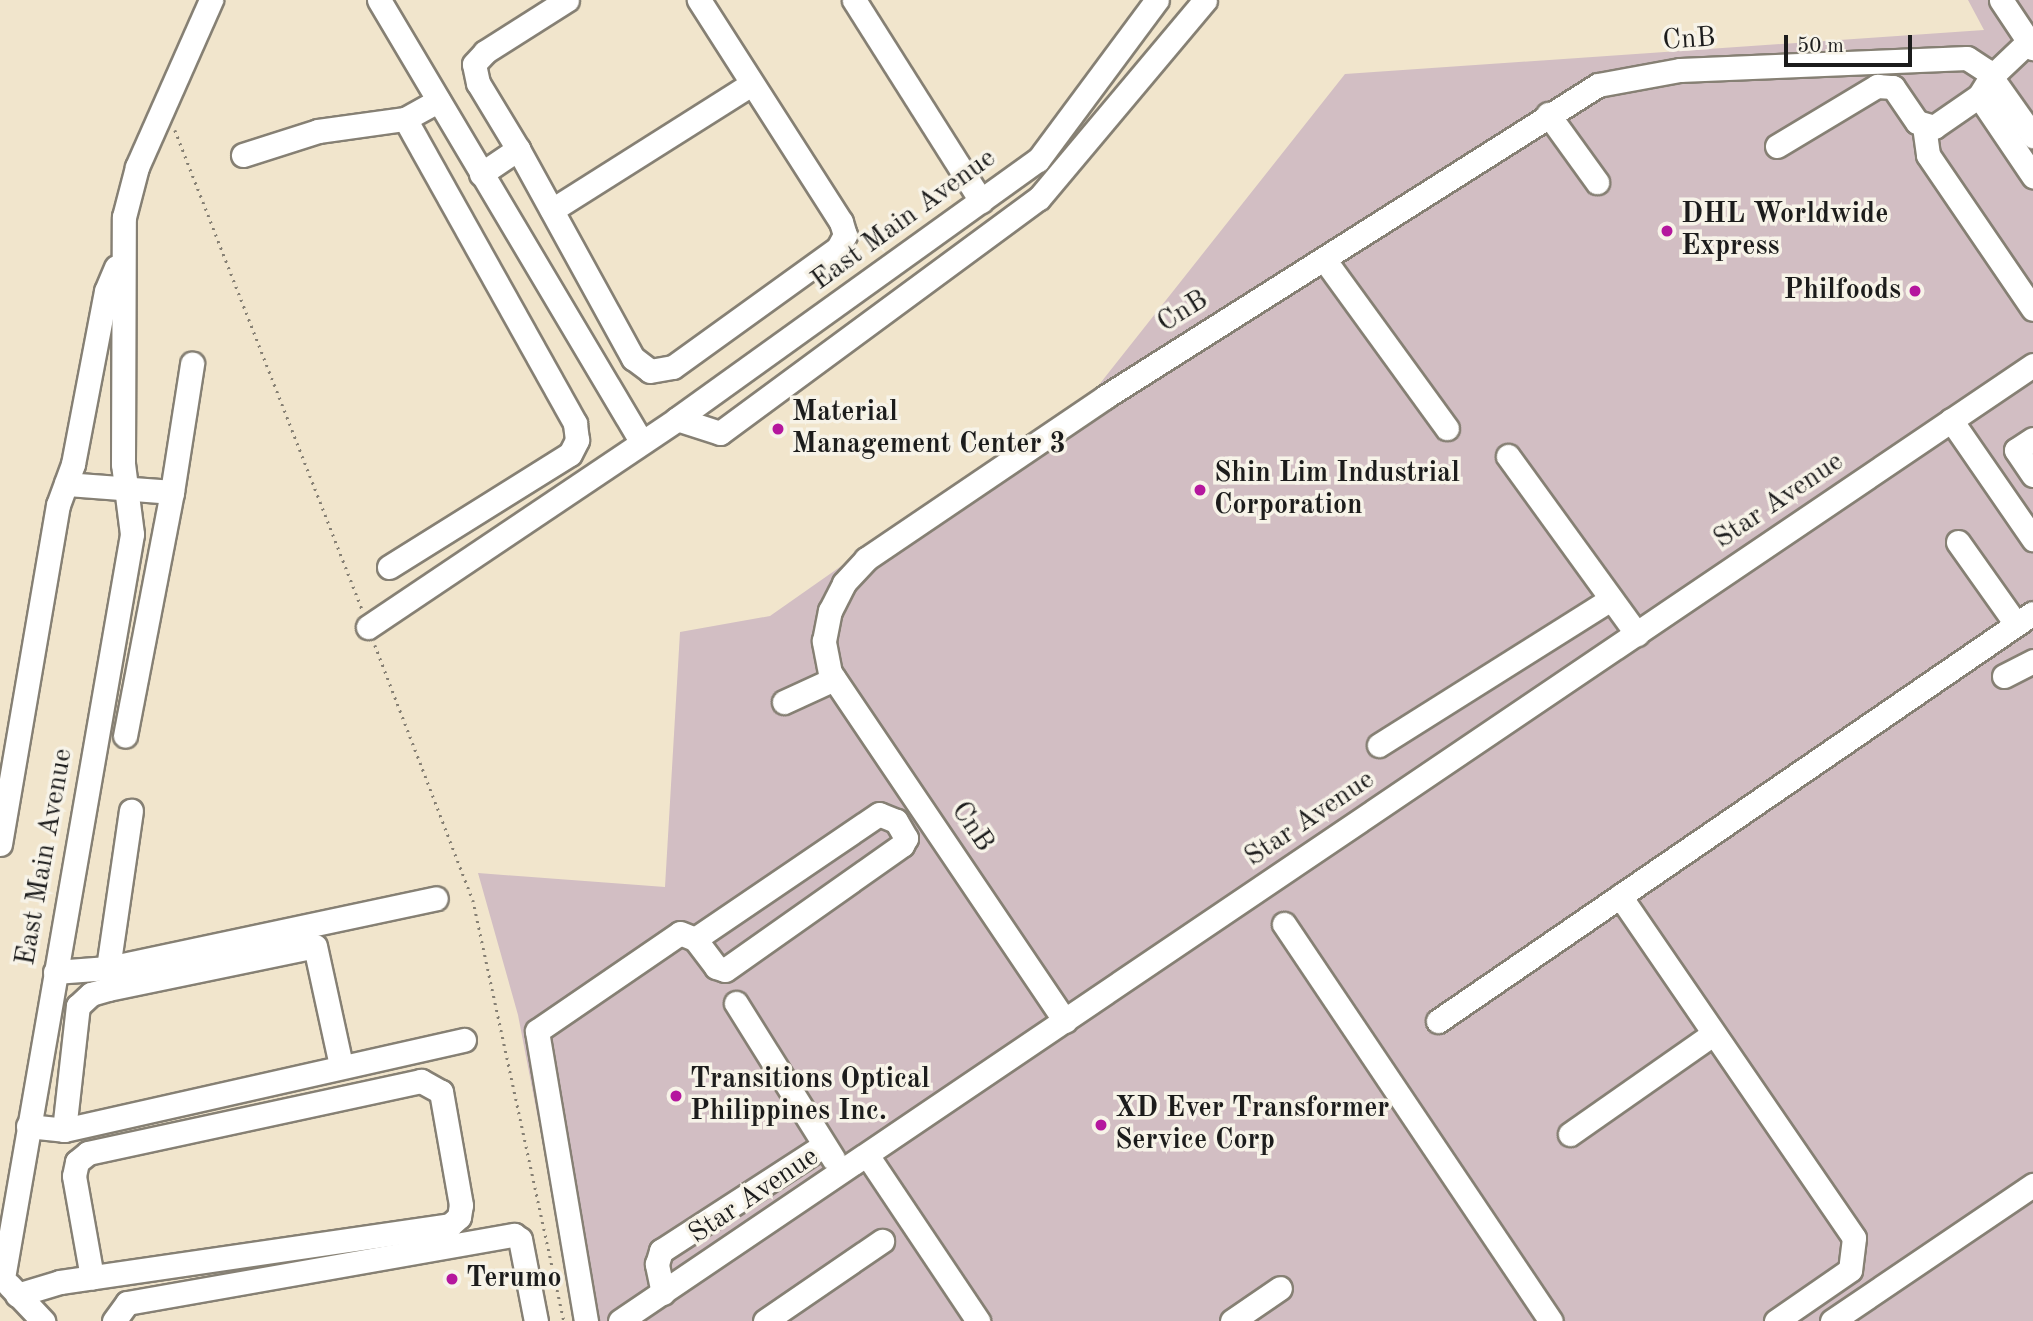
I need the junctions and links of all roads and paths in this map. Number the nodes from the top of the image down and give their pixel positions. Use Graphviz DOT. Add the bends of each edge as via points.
graph roads {
  1 [pos="211,0"];
  2 [pos="379,0"];
  3 [pos="567,0"];
  4 [pos="699,0"];
  5 [pos="854,0"];
  6 [pos="1157,0"];
  7 [pos="1205,0"];
  8 [pos="2001,0"];
  9 [pos="2031,45"];
  10 [pos="1991,77"];
  11 [pos="751,84"];
  12 [pos="1979,96"];
  13 [pos="438,101"];
  14 [pos="164,103"];
  15 [pos="1548,114"];
  16 [pos="405,119"];
  17 [pos="1924,126"];
  18 [pos="2033,136"];
  19 [pos="1777,146"];
  20 [pos="518,149"];
  21 [pos="243,155"];
  22 [pos="481,174"];
  23 [pos="2033,176"];
  24 [pos="1597,181"];
  25 [pos="981,201"];
  26 [pos="552,209"];
  27 [pos="121,254"];
  28 [pos="1324,259"];
  29 [pos="2033,309"];
  30 [pos="192,364"];
  31 [pos="2033,365"];
  32 [pos="677,419"];
  33 [pos="1951,420"];
  34 [pos="1447,428"];
  35 [pos="2033,439"];
  36 [pos="640,441"];
  37 [pos="1508,456"];
  38 [pos="2033,475"];
  39 [pos="66,484"];
  40 [pos="126,488"];
  41 [pos="172,492"];
  42 [pos="488,505"];
  43 [pos="508,532"];
  44 [pos="2033,539"];
  45 [pos="1958,542"];
  46 [pos="389,567"];
  47 [pos="1611,598"];
  48 [pos="2024,618"];
  49 [pos="369,627"];
  50 [pos="1637,634"];
  51 [pos="111,654"];
  52 [pos="138,658"];
  53 [pos="2033,661"];
  54 [pos="2004,676"];
  55 [pos="834,679"];
  56 [pos="784,702"];
  57 [pos="125,736"];
  58 [pos="1380,745"];
  59 [pos="922,807"];
  60 [pos="131,811"];
  61 [pos="896,821"];
  62 [pos="0,844"];
  63 [pos="1620,895"];
  64 [pos="436,898"];
  65 [pos="1284,923"];
  66 [pos="695,939"];
  67 [pos="107,968"];
  68 [pos="55,972"];
  69 [pos="736,1003"];
  70 [pos="1065,1021"];
  71 [pos="1438,1021"];
  72 [pos="1713,1034"];
  73 [pos="464,1040"];
  74 [pos="341,1065"];
  75 [pos="28,1126"];
  76 [pos="64,1130"];
  77 [pos="1570,1134"];
  78 [pos="824,1145"];
  79 [pos="867,1155"];
  80 [pos="843,1171"];
  81 [pos="2033,1185"];
  82 [pos="882,1241"];
  83 [pos="92,1277"];
  84 [pos="7,1282"];
  85 [pos="1280,1288"];
  86 [pos="663,1293"];
  87 [pos="43,1321"];
  88 [pos="114,1321"];
  89 [pos="536,1321"];
  90 [pos="564,1321"];
  91 [pos="586,1321"];
  92 [pos="620,1321"];
  93 [pos="765,1321"];
  94 [pos="978,1321"];
  95 [pos="1232,1321"];
  96 [pos="1551,1321"];
  97 [pos="1776,1321"];
  98 [pos="1832,1321"];
  1 -- 14 [label="street, East Main Avenue"];
  2 -- 13 [label="street"];
  3 -- 20 [label="street" via="485,52 474,64 478,83"];
  4 -- 11 [label="street"];
  5 -- 25 [label="street"];
  6 -- 25 [label="street, East Main Avenue" via="1038,160"];
  7 -- 32 [label="street" via="1039,198 720,433"];
  8 -- 9 [label="street"];
  9 -- 10 [label="street"];
  10 -- 12 [label="street"];
  10 -- 15 [label="street, CnB" via="1976,61 1953,57 1680,70 1614,79"];
  10 -- 18 [label="street, CnB"];
  11 -- 26 [label="street"];
  11 -- 26 [label="street" via="845,235 838,248 673,367 650,371 633,358"];
  12 -- 17 [label="street" via="1934,127"];
  12 -- 23 [label="street"];
  13 -- 16 [label="street"];
  13 -- 22 [label="street"];
  14 -- 27 [label="street, East Main Avenue" via="137,167"];
  14 -- 49 [label="path"];
  15 -- 24 [label="street"];
  15 -- 28 [label="street, CnB"];
  16 -- 21 [label="street" via="318,131"];
  16 -- 42 [label="street" via="575,423 577,440 570,454"];
  17 -- 19 [label="street" via="1893,87 1877,86"];
  17 -- 29 [label="street" via="1928,155"];
  20 -- 22 [label="street"];
  20 -- 26 [label="street"];
  22 -- 36 [label="street"];
  25 -- 32 [label="street, East Main Avenue"];
  27 -- 39 [label="street, East Main Avenue" via="106,292"];
  27 -- 40 [label="street, East Main Avenue"];
  28 -- 34 [label="street"];
  28 -- 55 [label="street, CnB" via="1105,397 866,559 844,583 827,621 824,650"];
  30 -- 41 [label="street"];
  31 -- 33 [label="street, Star Avenue"];
  32 -- 36 [label="street, East Main Avenue"];
  33 -- 44 [label="street"];
  33 -- 50 [label="street, Star Avenue"];
  35 -- 38 [label="street" via="2016,450"];
  36 -- 43 [label="street, East Main Avenue"];
  37 -- 47 [label="street"];
  39 -- 40 [label="street"];
  39 -- 62 [label="street, East Main Avenue" via="58,505"];
  40 -- 41 [label="street"];
  40 -- 51 [label="street, East Main Avenue" via="132,534"];
  41 -- 52 [label="street"];
  42 -- 43 [label="street"];
  42 -- 46 [label="street"];
  43 -- 49 [label="street, East Main Avenue"];
  45 -- 48 [label="street"];
  47 -- 50 [label="street"];
  47 -- 58 [label="street"];
  48 -- 63 [label="street"];
  49 -- 90 [label="path" via="473,900"];
  50 -- 70 [label="street, Star Avenue"];
  51 -- 52 [label="street"];
  51 -- 68 [label="street, East Main Avenue"];
  52 -- 57 [label="street"];
  53 -- 54 [label="street"];
  55 -- 56 [label="street"];
  55 -- 59 [label="street, CnB"];
  59 -- 61 [label="street"];
  59 -- 70 [label="street, CnB"];
  60 -- 67 [label="street"];
  61 -- 66 [label="street" via="879,814"];
  61 -- 66 [label="street" via="906,838 902,845 725,970 716,967"];
  63 -- 71 [label="street"];
  63 -- 72 [label="street"];
  64 -- 67 [label="street"];
  65 -- 96 [label="street"];
  66 -- 91 [label="street" via="680,933 537,1031"];
  67 -- 68 [label="street"];
  68 -- 75 [label="street, East Main Avenue"];
  69 -- 78 [label="street"];
  70 -- 79 [label="street, Star Avenue"];
  72 -- 77 [label="street"];
  72 -- 97 [label="street" via="1854,1238 1850,1270"];
  73 -- 74 [label="street"];
  74 -- 76 [label="street"];
  74 -- 76 [label="street" via="315,946 108,989 83,999 78,1006"];
  75 -- 76 [label="street"];
  75 -- 84 [label="street, East Main Avenue"];
  78 -- 80 [label="street"];
  78 -- 86 [label="street" via="661,1251 657,1264"];
  79 -- 80 [label="street, Star Avenue"];
  79 -- 94 [label="street"];
  80 -- 86 [label="street, Star Avenue"];
  81 -- 98 [label="street"];
  82 -- 93 [label="street"];
  83 -- 83 [label="street" via="74,1176 77,1162 88,1153 421,1081 442,1093 461,1205 459,1217 450,1225"];
  83 -- 84 [label="street"];
  84 -- 87 [label="street"];
  85 -- 95 [label="street"];
  86 -- 92 [label="street, Star Avenue"];
  88 -- 89 [label="street" via="127,1303 514,1235 520,1239"];
}
